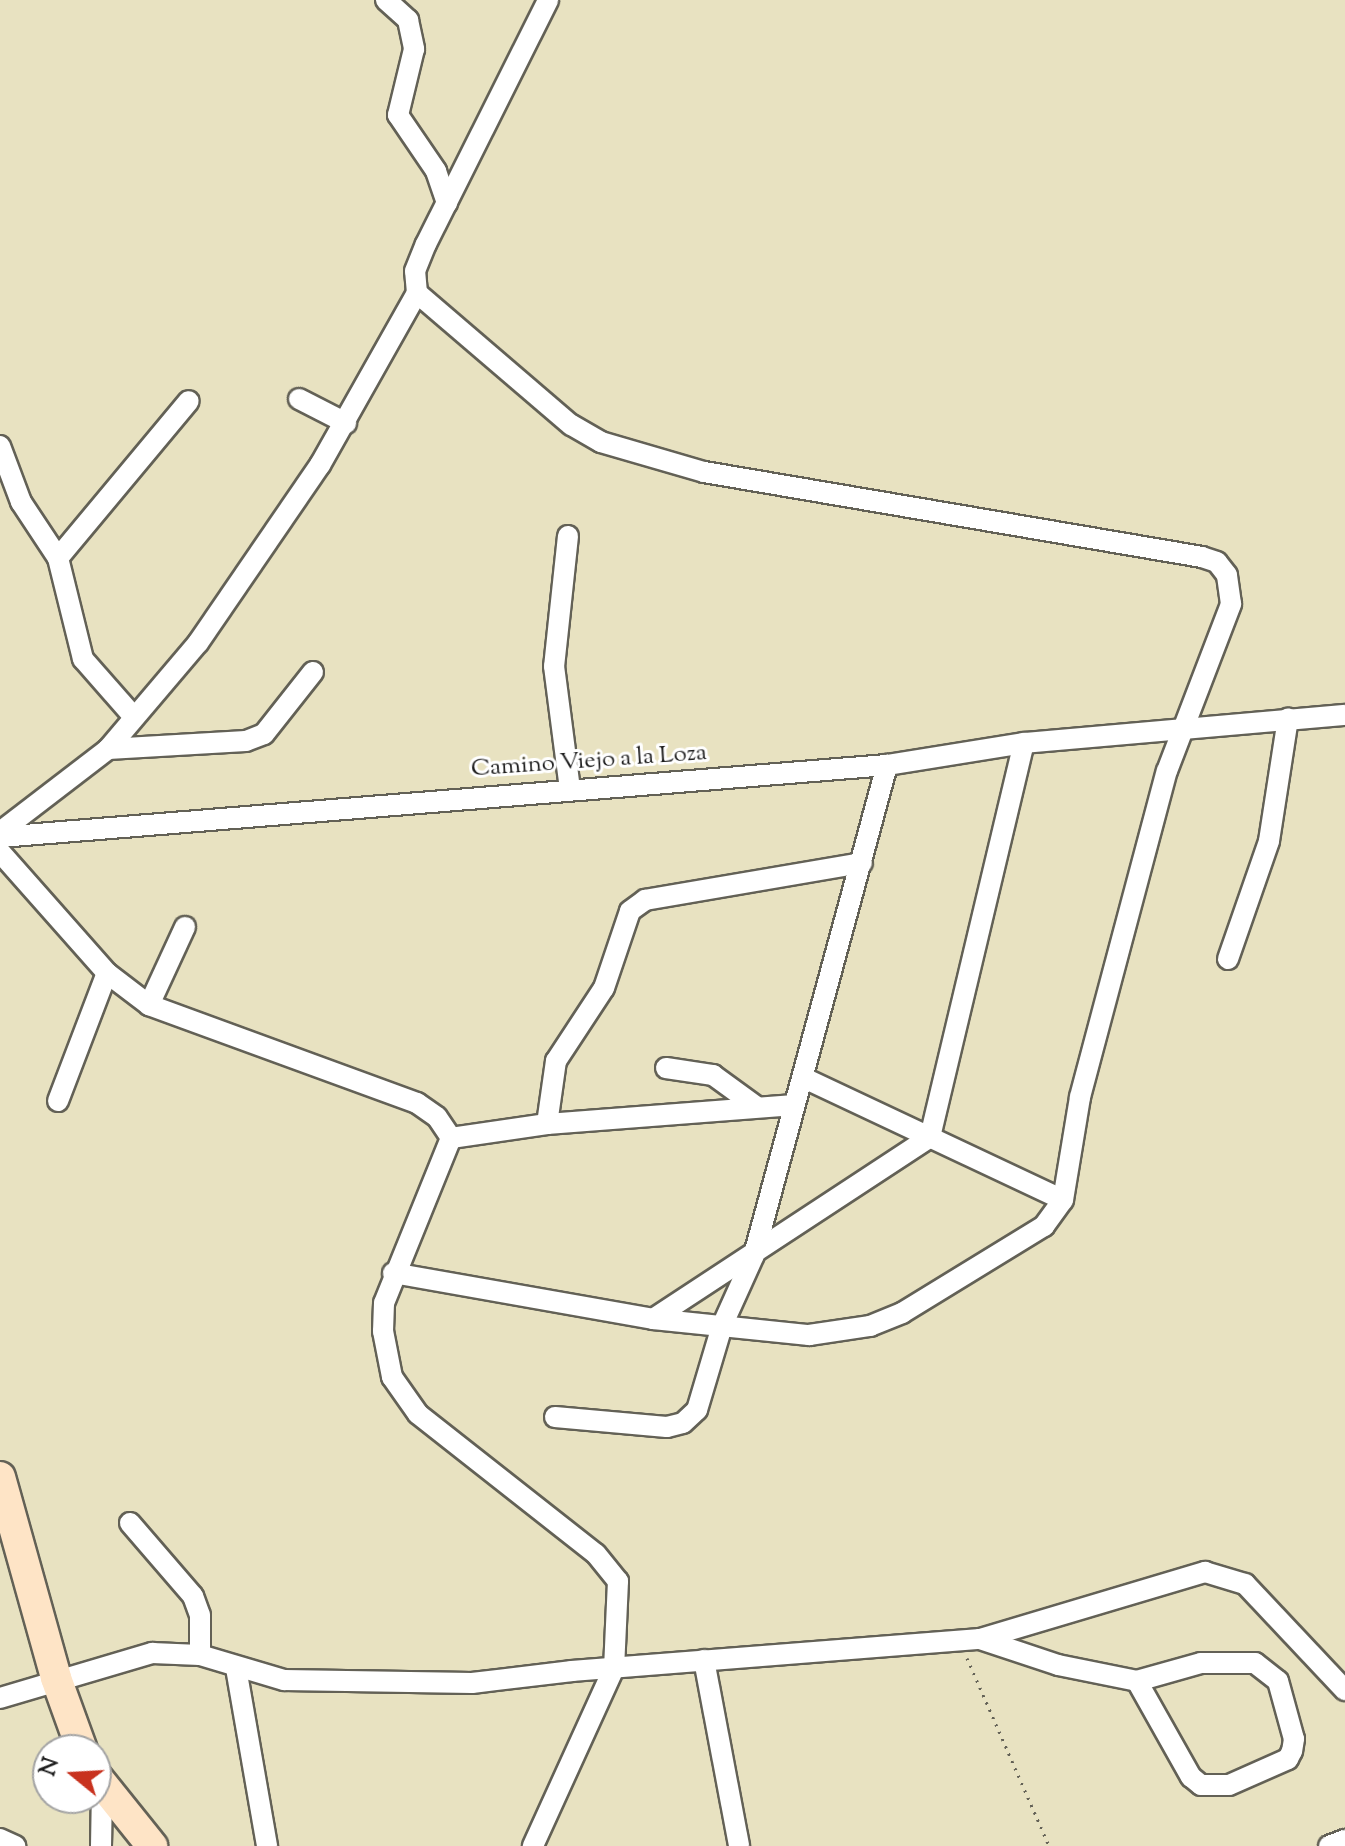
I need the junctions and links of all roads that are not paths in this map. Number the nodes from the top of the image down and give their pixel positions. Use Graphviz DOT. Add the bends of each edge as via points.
graph roads {
  1 [pos="386,0"];
  2 [pos="548,0"];
  3 [pos="447,203"];
  4 [pos="417,293"];
  5 [pos="299,399"];
  6 [pos="189,401"];
  7 [pos="346,423"];
  8 [pos="0,446"];
  9 [pos="568,536"];
  10 [pos="58,558"];
  11 [pos="313,672"];
  12 [pos="1345,715"];
  13 [pos="133,716"];
  14 [pos="1288,718"];
  15 [pos="1181,731"];
  16 [pos="1024,743"];
  17 [pos="108,749"];
  18 [pos="887,765"];
  19 [pos="570,789"];
  20 [pos="0,835"];
  21 [pos="0,852"];
  22 [pos="862,863"];
  23 [pos="185,927"];
  24 [pos="1228,959"];
  25 [pos="107,973"];
  26 [pos="149,1005"];
  27 [pos="666,1068"];
  28 [pos="804,1078"];
  29 [pos="58,1101"];
  30 [pos="794,1105"];
  31 [pos="757,1107"];
  32 [pos="547,1124"];
  33 [pos="930,1137"];
  34 [pos="451,1138"];
  35 [pos="1063,1200"];
  36 [pos="754,1255"];
  37 [pos="393,1273"];
  38 [pos="653,1319"];
  39 [pos="722,1326"];
  40 [pos="555,1417"];
  41 [pos="0,1477"];
  42 [pos="130,1523"];
  43 [pos="980,1639"];
  44 [pos="200,1655"];
  45 [pos="704,1660"];
  46 [pos="236,1668"];
  47 [pos="614,1668"];
  48 [pos="56,1678"];
  49 [pos="1137,1681"];
  50 [pos="1345,1690"];
  51 [pos="0,1698"];
  52 [pos="76,1734"];
  53 [pos="112,1797"];
  54 [pos="100,1814"];
  55 [pos="0,1839"];
  56 [pos="1345,1840"];
  57 [pos="15,1846"];
  58 [pos="101,1846"];
  59 [pos="152,1846"];
  60 [pos="267,1846"];
  61 [pos="533,1846"];
  62 [pos="739,1846"];
  63 [pos="1329,1846"];
  1 -- 3 [label="street" via="412,28 414,49 398,109 400,120 436,171"];
  2 -- 3 [label="street"];
  3 -- 4 [label="street" via="417,263"];
  4 -- 7 [label="street"];
  4 -- 15 [label="street" via="571,425 624,450 704,472 1217,562 1227,575 1231,604"];
  5 -- 7 [label="street"];
  6 -- 10 [label="street"];
  7 -- 13 [label="street" via="219,615"];
  8 -- 10 [label="street" via="21,502"];
  9 -- 19 [label="street" via="554,666"];
  10 -- 13 [label="street" via="83,659"];
  11 -- 17 [label="street" via="273,725 246,741"];
  12 -- 14 [label="street, Camino Viejo a la Loza"];
  13 -- 17 [label="street"];
  14 -- 15 [label="street, Camino Viejo a la Loza"];
  14 -- 24 [label="street" via="1269,841"];
  15 -- 16 [label="street, Camino Viejo a la Loza"];
  15 -- 35 [label="street" via="1115,956 1080,1097"];
  16 -- 18 [label="street, Camino Viejo a la Loza"];
  16 -- 33 [label="street"];
  17 -- 20 [label="street"];
  18 -- 19 [label="street, Camino Viejo a la Loza"];
  18 -- 22 [label="street"];
  19 -- 20 [label="street, Camino Viejo a la Loza"];
  21 -- 25 [label="street"];
  22 -- 28 [label="street"];
  22 -- 32 [label="street" via="645,900 630,911 604,988 556,1061"];
  23 -- 26 [label="street"];
  25 -- 26 [label="street"];
  25 -- 29 [label="street"];
  26 -- 34 [label="street" via="417,1103 437,1117"];
  27 -- 31 [label="street" via="713,1075"];
  28 -- 30 [label="street"];
  28 -- 33 [label="street"];
  30 -- 31 [label="street"];
  30 -- 36 [label="street"];
  31 -- 32 [label="street"];
  32 -- 34 [label="street"];
  33 -- 35 [label="street"];
  33 -- 36 [label="street"];
  34 -- 37 [label="street"];
  35 -- 39 [label="street" via="1044,1226 902,1313 870,1326 809,1335"];
  36 -- 38 [label="street"];
  36 -- 39 [label="street"];
  37 -- 38 [label="street"];
  37 -- 47 [label="street" via="383,1331 392,1377 418,1414 613,1571 620,1607"];
  38 -- 39 [label="street"];
  39 -- 40 [label="street" via="697,1410 683,1423 667,1427"];
  41 -- 48 [label="street"];
  42 -- 44 [label="street" via="193,1596 200,1615"];
  43 -- 45 [label="street"];
  43 -- 49 [label="street" via="1058,1665"];
  43 -- 50 [label="street" via="1189,1576 1217,1573 1245,1584"];
  44 -- 46 [label="street"];
  44 -- 48 [label="street" via="152,1653"];
  45 -- 47 [label="street"];
  45 -- 62 [label="street"];
  46 -- 47 [label="street" via="284,1680 472,1683"];
  46 -- 60 [label="street"];
  47 -- 61 [label="street"];
  48 -- 51 [label="street"];
  48 -- 52 [label="street"];
  49 -- 49 [label="street" via="1191,1777 1201,1785 1229,1785 1288,1759 1292,1751 1294,1739 1278,1681 1255,1663 1201,1663"];
  53 -- 59 [label="street"];
  54 -- 58 [label="street"];
  55 -- 57 [label="street"];
  56 -- 63 [label="street"];
}
